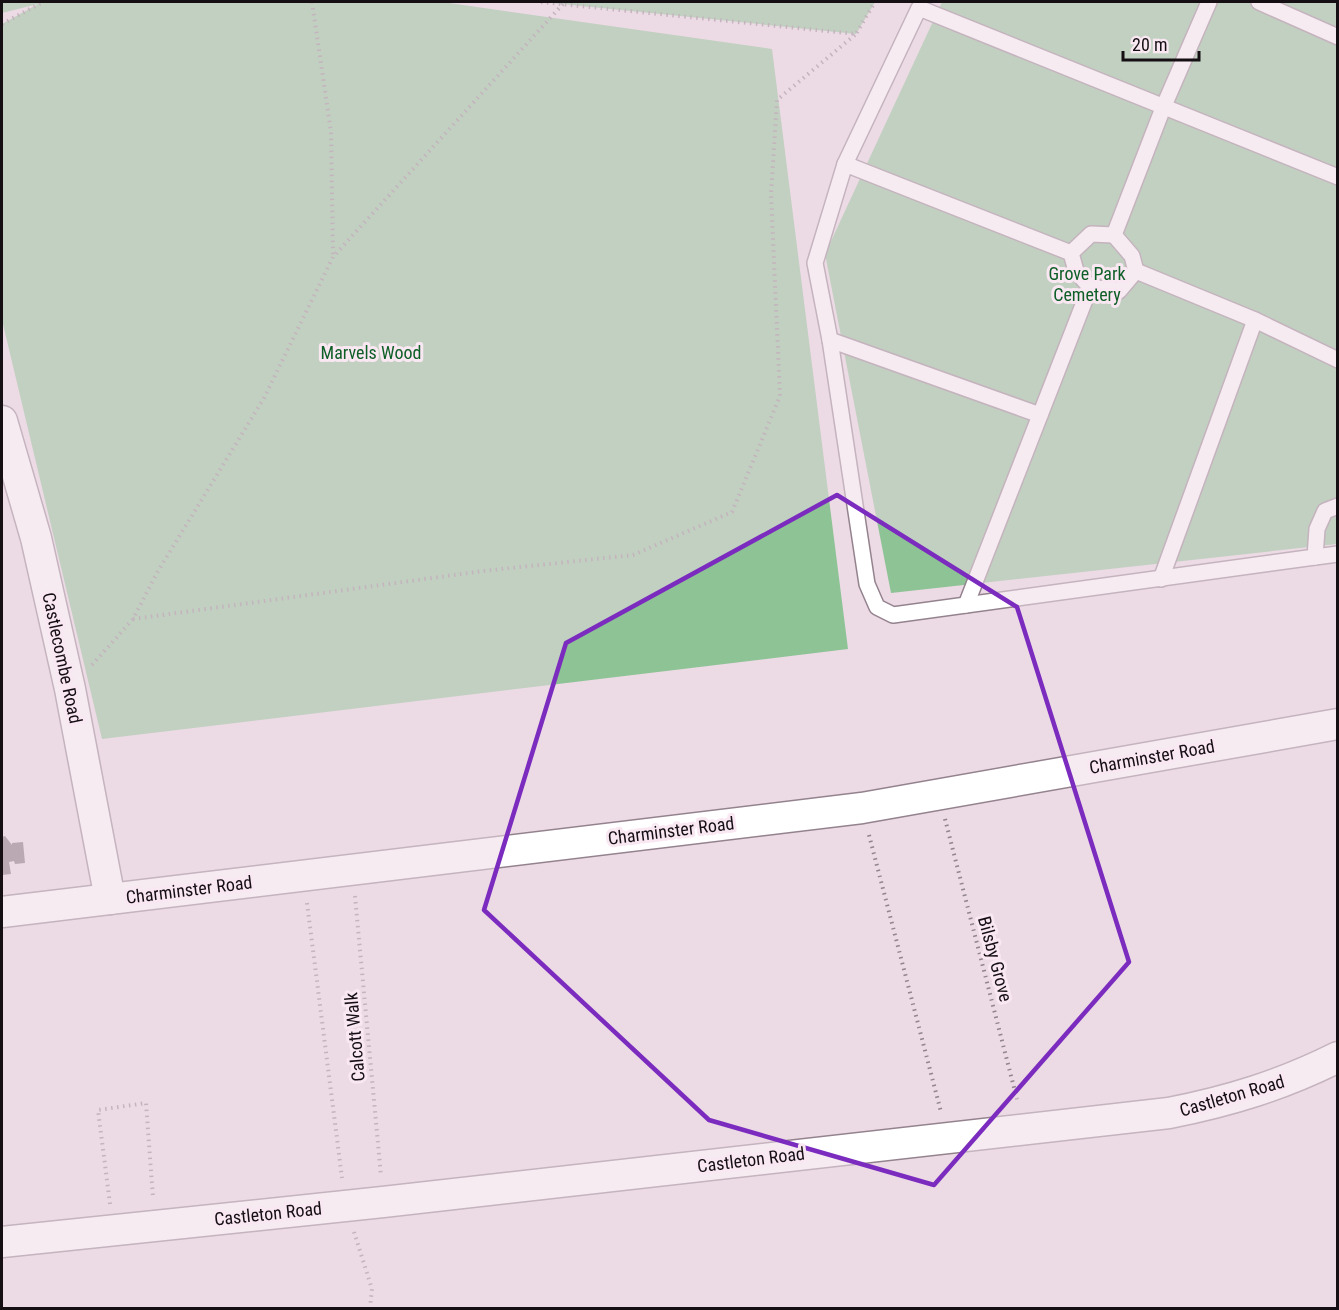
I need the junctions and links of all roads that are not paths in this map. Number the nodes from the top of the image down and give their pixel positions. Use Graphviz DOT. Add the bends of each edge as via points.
graph roads {
  1 [pos="1209,2"];
  2 [pos="1259,2"];
  3 [pos="920,5"];
  4 [pos="1338,38"];
  5 [pos="1163,108"];
  6 [pos="845,164"];
  7 [pos="1338,177"];
  8 [pos="1114,235"];
  9 [pos="1071,253"];
  10 [pos="1136,271"];
  11 [pos="1090,287"];
  12 [pos="1255,320"];
  13 [pos="830,340"];
  14 [pos="1338,360"];
  15 [pos="1040,415"];
  16 [pos="2,421"];
  17 [pos="1338,506"];
  18 [pos="1338,554"];
  19 [pos="1315,557"];
  20 [pos="1161,579"];
  21 [pos="966,605"];
  22 [pos="1338,724"];
  23 [pos="110,899"];
  24 [pos="2,912"];
  25 [pos="1338,1057"];
  26 [pos="2,1242"];
  1 -- 5 [label="lane"];
  2 -- 4 [label="lane"];
  3 -- 5 [label="lane"];
  3 -- 6 [label="lane"];
  5 -- 7 [label="lane"];
  5 -- 8 [label="lane"];
  6 -- 9 [label="lane"];
  6 -- 13 [label="lane" via="815,263"];
  8 -- 9 [label="lane" via="1090,234"];
  8 -- 10 [label="lane" via="1132,256"];
  9 -- 11 [label="lane" via="1076,271"];
  10 -- 11 [label="lane" via="1119,291"];
  10 -- 12 [label="lane"];
  11 -- 15 [label="lane"];
  12 -- 14 [label="lane"];
  12 -- 20 [label="lane"];
  13 -- 15 [label="lane"];
  13 -- 21 [label="lane" via="867,584 877,606 893,615"];
  15 -- 21 [label="lane"];
  16 -- 23 [label="street, Castlecombe Road" via="36,538"];
  17 -- 19 [label="lane" via="1325,512 1317,529"];
  18 -- 19 [label="lane"];
  19 -- 20 [label="lane"];
  20 -- 21 [label="lane"];
  22 -- 23 [label="street, Charminster Road" via="862,808"];
  23 -- 24 [label="street, Charminster Road"];
  25 -- 26 [label="street, Castleton Road" via="1282,1082 1169,1113"];
}
